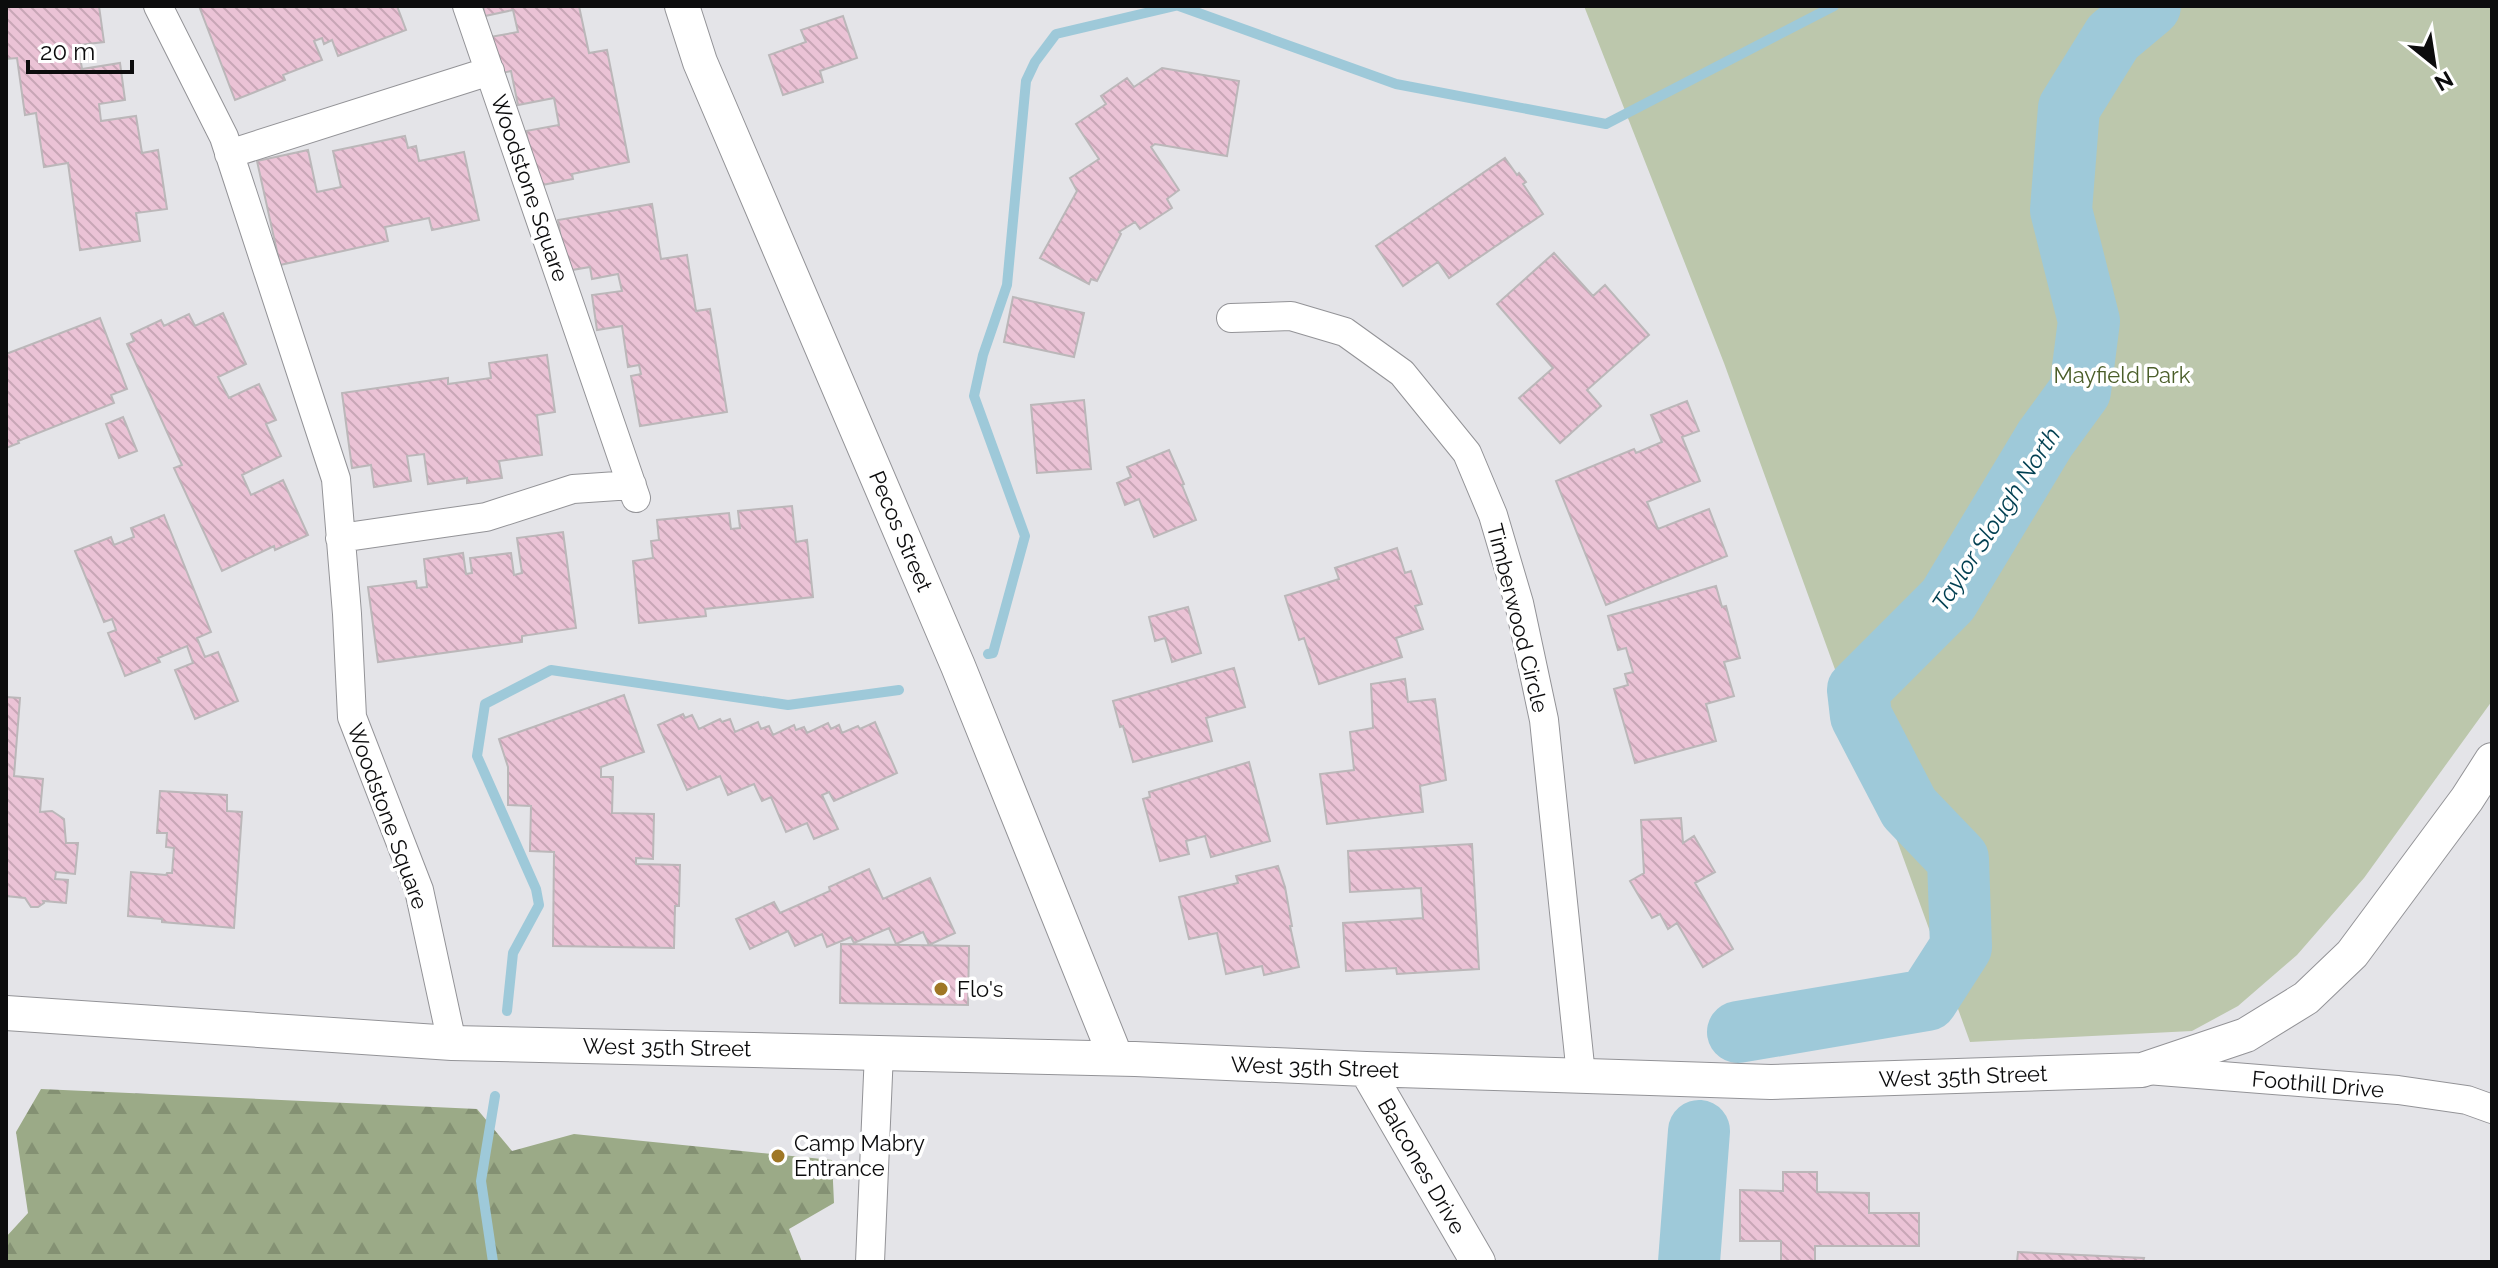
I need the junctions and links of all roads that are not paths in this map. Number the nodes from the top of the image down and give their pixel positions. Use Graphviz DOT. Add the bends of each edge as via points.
graph roads {
  1 [pos="158,6"];
  2 [pos="467,6"];
  3 [pos="682,6"];
  4 [pos="490,71"];
  5 [pos="229,154"];
  6 [pos="1231,318"];
  7 [pos="340,538"];
  8 [pos="2492,760"];
  9 [pos="6,1013"];
  10 [pos="452,1043"];
  11 [pos="879,1052"];
  12 [pos="1116,1058"];
  13 [pos="1366,1069"];
  14 [pos="2142,1070"];
  15 [pos="1581,1075"];
  16 [pos="2492,1109"];
  17 [pos="870,1262"];
  18 [pos="1478,1262"];
  1 -- 5 [label="street, Woodstone Square"];
  2 -- 4 [label="street, Woodstone Square"];
  3 -- 12 [label="street, Pecos Street" via="700,62 958,666"];
  4 -- 5 [label="street, Woodstone Square"];
  4 -- 7 [label="street, Woodstone Square" via="634,492 573,489 486,517"];
  5 -- 7 [label="street, Woodstone Square" via="336,479"];
  6 -- 15 [label="street, Timberwood Circle" via="1291,316 1345,332 1402,373 1467,453 1515,588 1544,720"];
  7 -- 10 [label="street, Woodstone Square" via="352,717 419,890"];
  8 -- 14 [label="street, West 35th Street" via="2352,954 2306,998 2246,1035"];
  9 -- 10 [label="street, West 35th Street"];
  10 -- 11 [label="street, West 35th Street"];
  11 -- 12 [label="street, West 35th Street"];
  11 -- 17 [label="street"];
  12 -- 13 [label="street, West 35th Street"];
  13 -- 15 [label="street, West 35th Street"];
  13 -- 18 [label="street, Balcones Drive"];
  14 -- 15 [label="street, West 35th Street" via="1771,1082"];
  14 -- 16 [label="street, Foothill Drive" via="2398,1090"];
}
